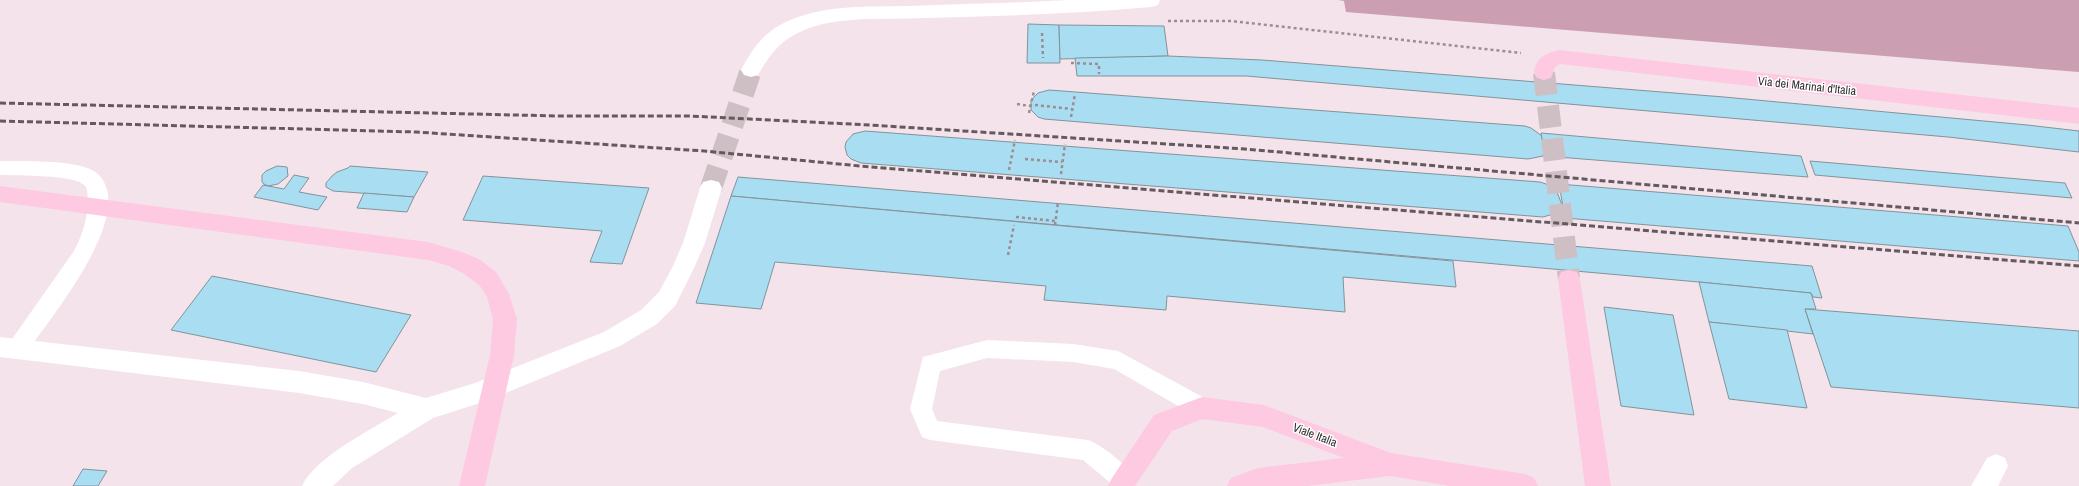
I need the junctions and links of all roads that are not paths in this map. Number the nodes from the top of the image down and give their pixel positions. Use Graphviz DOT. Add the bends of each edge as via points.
graph roads {
  1 [pos="1150,0"];
  2 [pos="751,70"];
  3 [pos="1544,73"];
  4 [pos="2079,116"];
  5 [pos="0,168"];
  6 [pos="711,188"];
  7 [pos="0,194"];
  8 [pos="1569,279"];
  9 [pos="8,348"];
  10 [pos="1202,408"];
  11 [pos="426,409"];
  12 [pos="1391,465"];
  13 [pos="1123,483"];
  14 [pos="315,486"];
  15 [pos="472,486"];
  16 [pos="1240,486"];
  17 [pos="1525,486"];
  18 [pos="1598,486"];
  1 -- 2 [label="street" via="1099,6 838,16 796,26 766,44"];
  3 -- 4 [label="main road, Via dei Marinai d'Italia" via="1545,65 1559,57"];
  5 -- 9 [label="lane" via="48,169 82,174 92,180 97,190 98,215 91,238 81,257"];
  6 -- 11 [label="street" via="694,243 683,268 667,299 649,317 612,339 478,393"];
  7 -- 15 [label="main road" via="428,251 471,266 488,279 498,294 505,319 502,355"];
  8 -- 18 [label="main road"];
  9 -- 11 [label="street" via="299,382 363,393"];
  10 -- 12 [label="main road, Viale Italia" via="1264,416"];
  10 -- 13 [label="main road, Viale Italia" via="1162,423"];
  10 -- 13 [label="lane" via="1118,360 1072,353 987,349 931,364 921,409 930,430 1088,450"];
  11 -- 14 [label="street" via="343,460"];
  12 -- 16 [label="main road" via="1258,480"];
  12 -- 17 [label="main road"];
}
